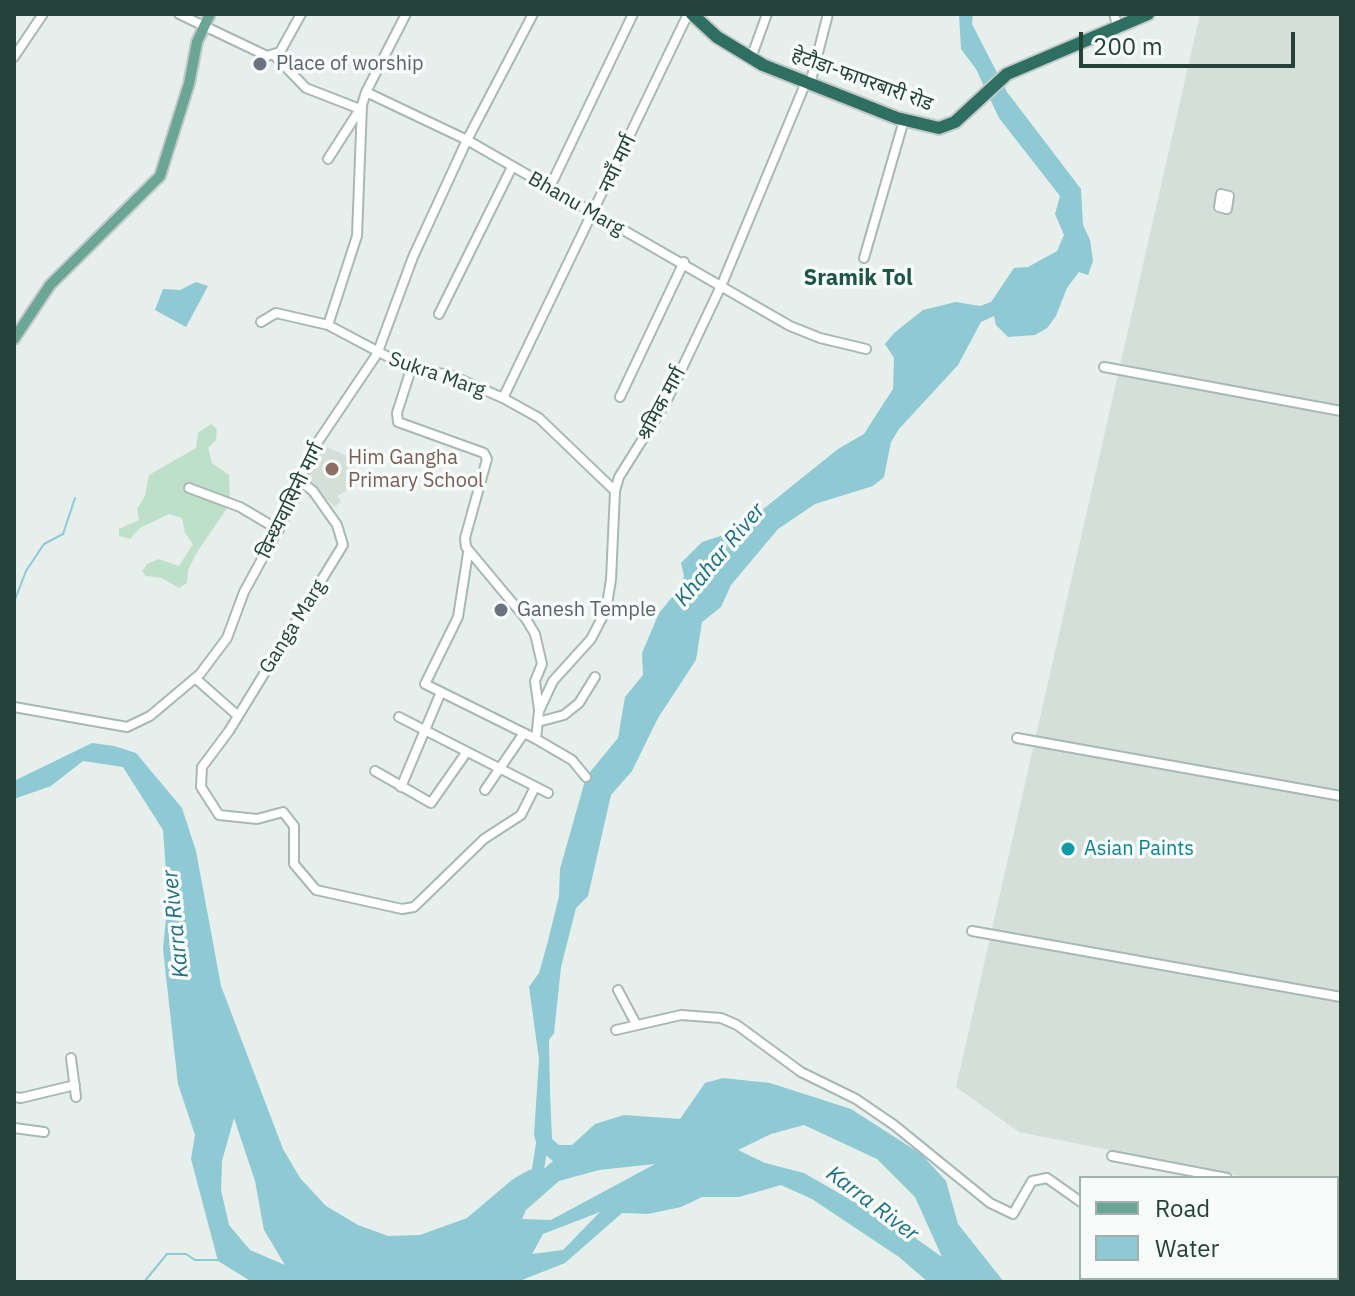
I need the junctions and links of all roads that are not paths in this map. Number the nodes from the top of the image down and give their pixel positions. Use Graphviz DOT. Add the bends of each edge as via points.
graph roads {
  1 [pos="43,14"];
  2 [pos="179,14"];
  3 [pos="210,14"];
  4 [pos="301,14"];
  5 [pos="406,14"];
  6 [pos="533,14"];
  7 [pos="633,14"];
  8 [pos="690,14"];
  9 [pos="767,14"];
  10 [pos="828,14"];
  11 [pos="1148,14"];
  12 [pos="1115,17"];
  13 [pos="203,26"];
  14 [pos="275,56"];
  15 [pos="14,57"];
  16 [pos="751,58"];
  17 [pos="808,83"];
  18 [pos="366,92"];
  19 [pos="361,107"];
  20 [pos="904,120"];
  21 [pos="467,140"];
  22 [pos="328,159"];
  23 [pos="512,167"];
  24 [pos="549,189"];
  25 [pos="594,215"];
  26 [pos="864,258"];
  27 [pos="684,262"];
  28 [pos="722,284"];
  29 [pos="439,314"];
  30 [pos="261,322"];
  31 [pos="328,325"];
  32 [pos="14,339"];
  33 [pos="866,349"];
  34 [pos="377,354"];
  35 [pos="1104,367"];
  36 [pos="411,369"];
  37 [pos="620,397"];
  38 [pos="503,398"];
  39 [pos="1341,411"];
  40 [pos="300,481"];
  41 [pos="189,488"];
  42 [pos="615,491"];
  43 [pos="279,530"];
  44 [pos="468,553"];
  45 [pos="595,677"];
  46 [pos="195,678"];
  47 [pos="441,692"];
  48 [pos="14,707"];
  49 [pos="539,711"];
  50 [pos="237,715"];
  51 [pos="399,717"];
  52 [pos="538,722"];
  53 [pos="424,731"];
  54 [pos="524,733"];
  55 [pos="1017,738"];
  56 [pos="536,739"];
  57 [pos="466,753"];
  58 [pos="500,770"];
  59 [pos="375,771"];
  60 [pos="586,777"];
  61 [pos="401,787"];
  62 [pos="535,787"];
  63 [pos="485,790"];
  64 [pos="548,793"];
  65 [pos="1341,796"];
  66 [pos="972,931"];
  67 [pos="618,990"];
  68 [pos="1341,997"];
  69 [pos="636,1024"];
  70 [pos="616,1030"];
  71 [pos="71,1058"];
  72 [pos="75,1085"];
  73 [pos="14,1097"];
  74 [pos="76,1097"];
  75 [pos="14,1128"];
  76 [pos="44,1132"];
  77 [pos="1112,1156"];
  78 [pos="1217,1176"];
  79 [pos="1079,1201"];
  1 -- 15 [label="street"];
  2 -- 13 [label="street"];
  3 -- 13 [label="main road"];
  4 -- 14 [label="street"];
  5 -- 18 [label="street"];
  6 -- 21 [label="street, विन्ध्यवासिनी मार्ग"];
  7 -- 24 [label="street"];
  8 -- 16 [label="highway, हेटौडा-फापरबारी रोड"];
  8 -- 25 [label="street, नयाँ मार्ग"];
  9 -- 16 [label="street"];
  10 -- 17 [label="street, श्रमिक मार्ग"];
  11 -- 12 [label="highway, हेटौडा-फापरबारी रोड"];
  12 -- 20 [label="highway, हेटौडा-फापरबारी रोड" via="1007,74 947,127"];
  13 -- 14 [label="street"];
  13 -- 32 [label="main road" via="160,176 50,285"];
  14 -- 19 [label="street" via="306,88"];
  16 -- 17 [label="highway, हेटौडा-फापरबारी रोड"];
  17 -- 20 [label="highway, हेटौडा-फापरबारी रोड"];
  17 -- 28 [label="street, श्रमिक मार्ग"];
  18 -- 19 [label="street"];
  18 -- 21 [label="street, Bhanu Marg"];
  19 -- 22 [label="street"];
  19 -- 31 [label="street" via="357,236"];
  20 -- 26 [label="street"];
  21 -- 23 [label="street, Bhanu Marg"];
  21 -- 34 [label="street, विन्ध्यवासिनी मार्ग" via="413,257"];
  23 -- 24 [label="street, Bhanu Marg"];
  23 -- 29 [label="street"];
  24 -- 25 [label="street, Bhanu Marg"];
  25 -- 27 [label="street, Bhanu Marg"];
  25 -- 38 [label="street, नयाँ मार्ग"];
  27 -- 28 [label="street, Bhanu Marg"];
  27 -- 37 [label="street"];
  28 -- 33 [label="street, Bhanu Marg" via="790,326"];
  28 -- 42 [label="street, श्रमिक मार्ग" via="666,402"];
  30 -- 31 [label="street, Sukra Marg" via="276,313"];
  31 -- 34 [label="street, Sukra Marg"];
  34 -- 36 [label="street, Sukra Marg"];
  34 -- 40 [label="street, विन्ध्यवासिनी मार्ग" via="311,452"];
  35 -- 39 [label="street"];
  36 -- 38 [label="street, Sukra Marg" via="450,375"];
  36 -- 44 [label="street" via="398,422 484,453 487,459 465,538"];
  38 -- 42 [label="street, Sukra Marg" via="539,418"];
  40 -- 43 [label="street, विन्ध्यवासिनी मार्ग"];
  40 -- 50 [label="street, Ganga Marg" via="337,525 343,545"];
  41 -- 43 [label="street" via="240,507"];
  42 -- 49 [label="street, श्रमिक मार्ग" via="606,610 591,639 553,681"];
  43 -- 46 [label="street, विन्ध्यवासिनी मार्ग" via="244,592 227,638"];
  44 -- 47 [label="street" via="458,617 425,684"];
  44 -- 49 [label="street" via="535,634 542,664 535,681"];
  45 -- 52 [label="street" via="579,703 564,715"];
  46 -- 48 [label="street, विन्ध्यवासिनी मार्ग" via="150,716 127,727"];
  46 -- 50 [label="street"];
  47 -- 53 [label="street"];
  47 -- 54 [label="street"];
  49 -- 52 [label="street, श्रमिक मार्ग"];
  50 -- 62 [label="street, Ganga Marg" via="198,774 201,787 219,815 257,819 277,812 290,817 294,864 316,890 402,909 414,907 484,839 521,815"];
  51 -- 53 [label="street"];
  52 -- 56 [label="street, श्रमिक मार्ग"];
  53 -- 57 [label="street"];
  53 -- 61 [label="street"];
  54 -- 56 [label="street"];
  54 -- 58 [label="street"];
  55 -- 65 [label="street"];
  56 -- 60 [label="street" via="572,760"];
  57 -- 58 [label="street"];
  57 -- 61 [label="street" via="431,803"];
  58 -- 62 [label="street"];
  58 -- 63 [label="street"];
  59 -- 61 [label="street"];
  62 -- 64 [label="street"];
  66 -- 68 [label="street"];
  67 -- 69 [label="street"];
  69 -- 70 [label="street"];
  69 -- 79 [label="street" via="681,1015 721,1018 894,1125 990,1203 1013,1214 1032,1181 1047,1178"];
  71 -- 72 [label="street"];
  72 -- 73 [label="street"];
  72 -- 74 [label="street"];
  75 -- 76 [label="street"];
  77 -- 78 [label="street"];
}
